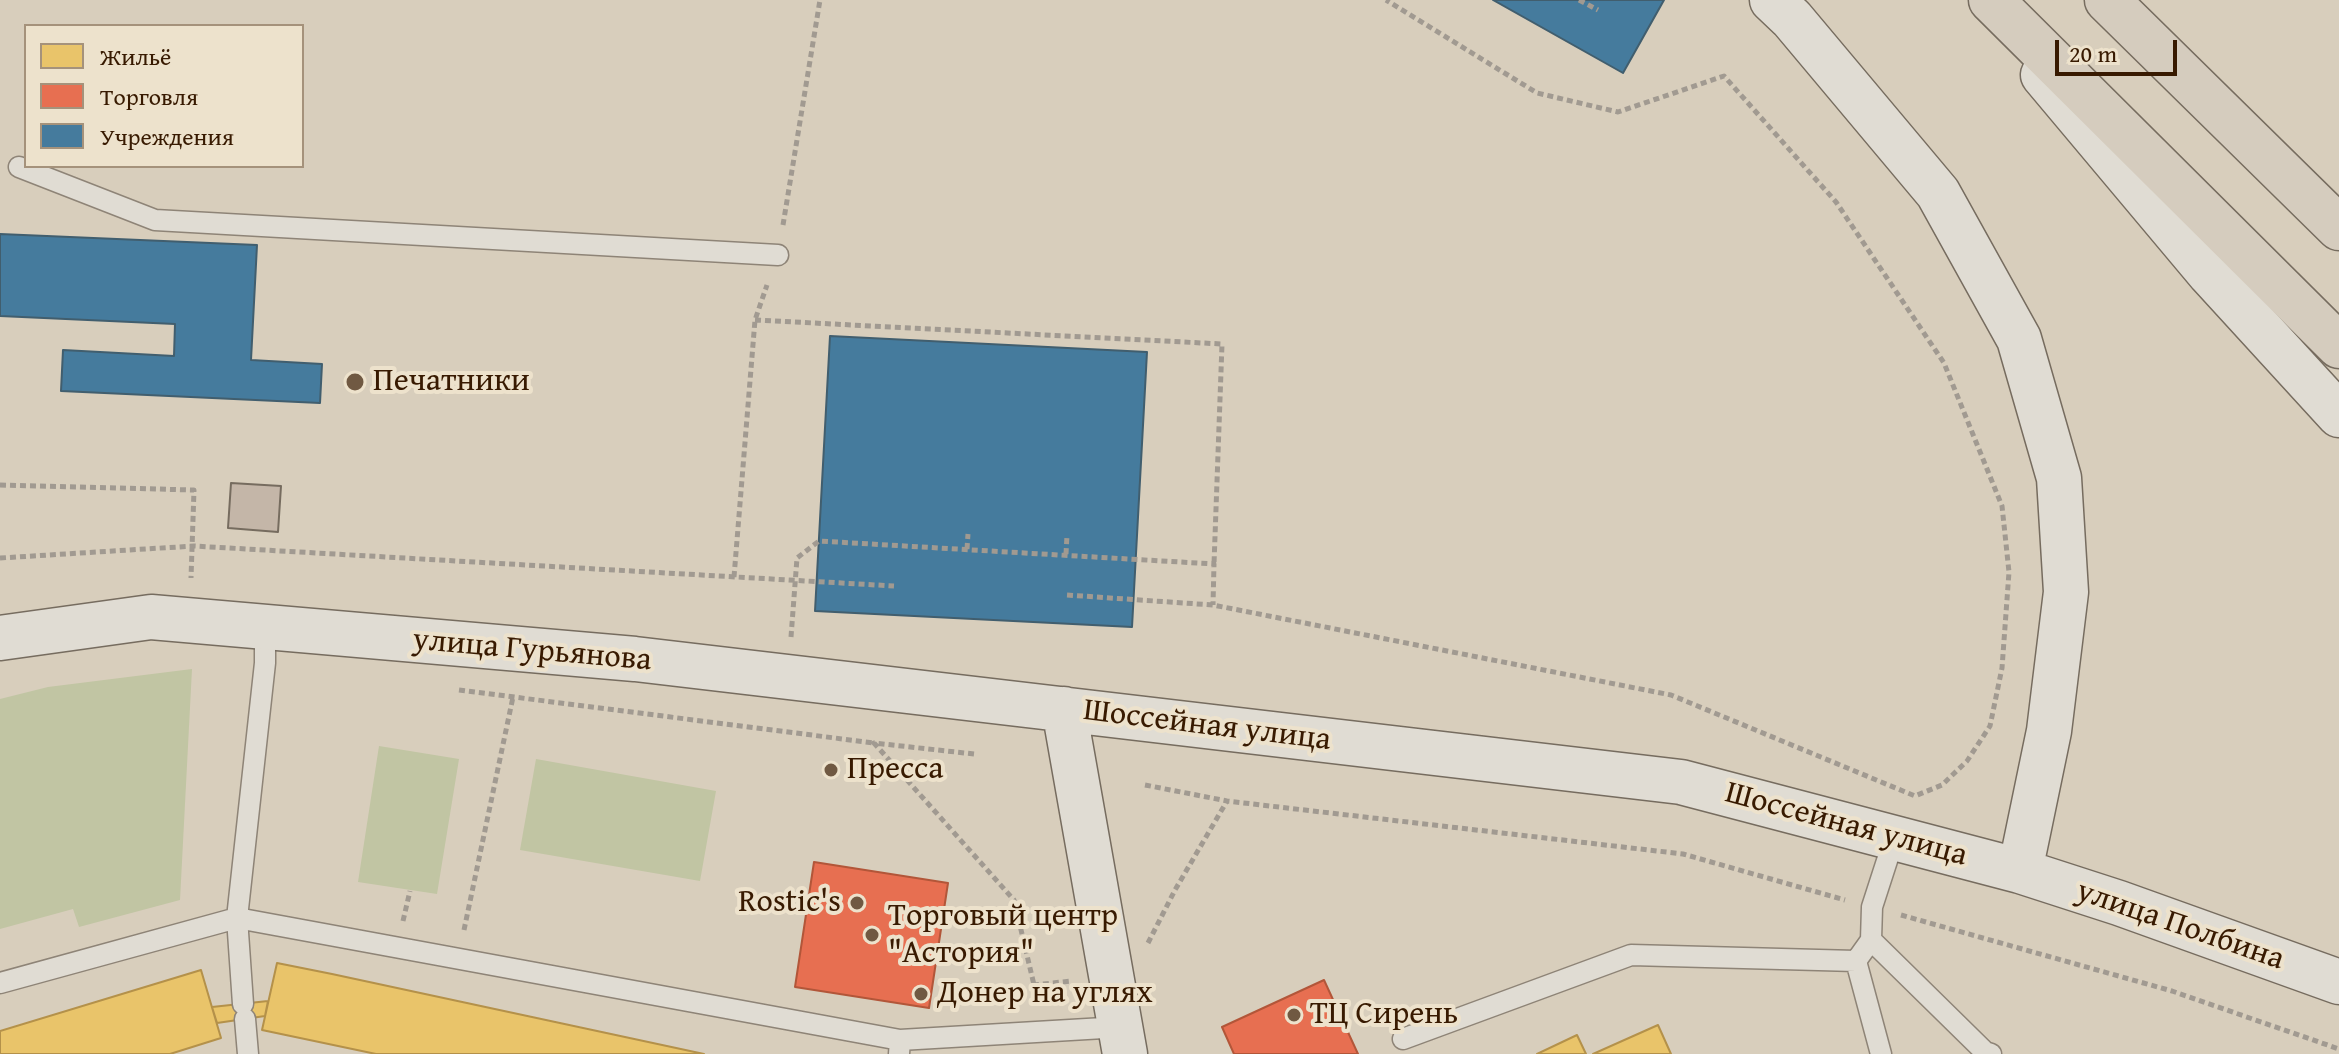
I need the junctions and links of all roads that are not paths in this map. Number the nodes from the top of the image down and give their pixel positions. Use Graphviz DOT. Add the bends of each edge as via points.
graph roads {
  1 [pos="1772,0"];
  2 [pos="1980,0"];
  3 [pos="1991,0"];
  4 [pos="2107,0"];
  5 [pos="19,167"];
  6 [pos="2339,228"];
  7 [pos="778,255"];
  8 [pos="2339,346"];
  9 [pos="2339,415"];
  10 [pos="265,627"];
  11 [pos="0,638"];
  12 [pos="1064,709"];
  13 [pos="1894,839"];
  14 [pos="2020,871"];
  15 [pos="237,918"];
  16 [pos="1871,940"];
  17 [pos="1856,961"];
  18 [pos="2339,982"];
  19 [pos="0,983"];
  20 [pos="1403,1039"];
  21 [pos="1123,1041"];
  22 [pos="899,1047"];
  23 [pos="248,1054"];
  24 [pos="1881,1054"];
  25 [pos="1991,1054"];
  1 -- 14 [label="main road" via="1938,193 2019,339 2059,478 2066,592 2049,731"];
  2 -- 9 [label="main road" via="2210,274"];
  3 -- 8 [label="main road"];
  4 -- 6 [label="main road"];
  5 -- 7 [label="lane" via="155,220"];
  10 -- 11 [label="main road, улица Гурьянова" via="151,617"];
  10 -- 12 [label="main road, улица Гурьянова" via="635,659"];
  10 -- 15 [label="lane"];
  12 -- 13 [label="main road, Шоссейная улица" via="1681,782"];
  12 -- 21 [label="main road, Шоссейная улица"];
  13 -- 14 [label="main road, Шоссейная улица"];
  13 -- 16 [label="lane" via="1872,907"];
  14 -- 18 [label="main road, улица Полбина"];
  15 -- 19 [label="lane"];
  15 -- 22 [label="lane"];
  15 -- 23 [label="lane"];
  16 -- 17 [label="lane"];
  16 -- 25 [label="lane"];
  17 -- 20 [label="lane" via="1631,955"];
  17 -- 24 [label="lane"];
  21 -- 22 [label="lane" via="1047,1032"];
}
